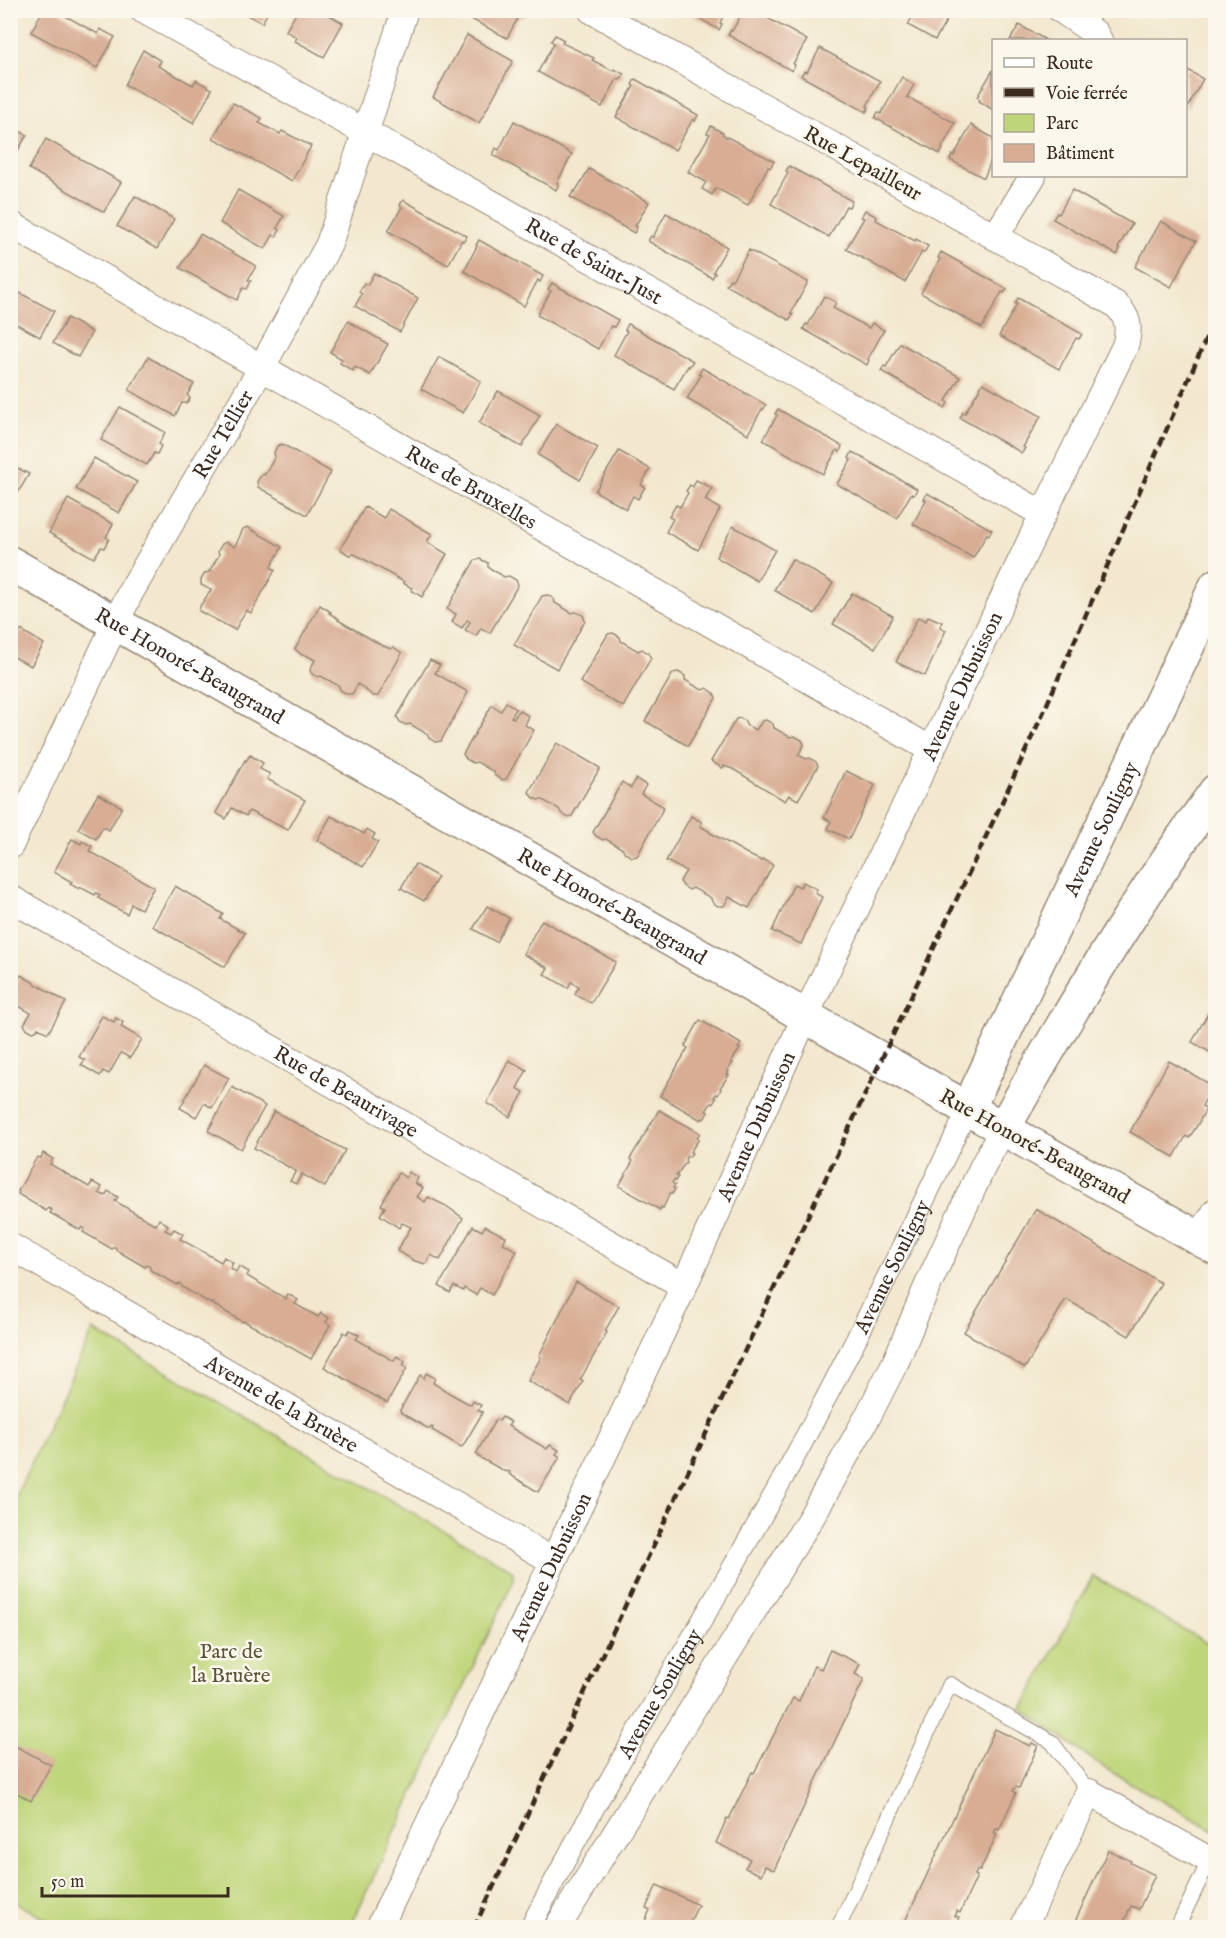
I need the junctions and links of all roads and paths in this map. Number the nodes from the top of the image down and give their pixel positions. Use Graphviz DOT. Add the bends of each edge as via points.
graph roads {
  1 [pos="143,10"];
  2 [pos="405,10"];
  3 [pos="591,10"];
  4 [pos="1061,10"];
  5 [pos="1098,39"];
  6 [pos="365,132"];
  7 [pos="1033,177"];
  8 [pos="10,224"];
  9 [pos="995,237"];
  10 [pos="1128,323"];
  11 [pos="262,367"];
  12 [pos="1043,514"];
  13 [pos="10,563"];
  14 [pos="1215,586"];
  15 [pos="116,625"];
  16 [pos="932,750"];
  17 [pos="1215,791"];
  18 [pos="10,846"];
  19 [pos="10,898"];
  20 [pos="806,1017"];
  21 [pos="968,1109"];
  22 [pos="1003,1129"];
  23 [pos="1210,1232"];
  24 [pos="10,1246"];
  25 [pos="684,1286"];
  26 [pos="553,1561"];
  27 [pos="1089,1792"];
  28 [pos="1212,1862"];
  29 [pos="379,1928"];
  30 [pos="530,1928"];
  31 [pos="557,1928"];
  32 [pos="838,1928"];
  33 [pos="1023,1928"];
  34 [pos="1177,1928"];
  1 -- 6 [label="street, Rue de Saint-Just"];
  2 -- 6 [label="street, Rue Tellier"];
  3 -- 9 [label="street, Rue Lepailleur"];
  4 -- 5 [label="street"];
  6 -- 11 [label="street, Rue Tellier" via="329,244"];
  6 -- 12 [label="street, Rue de Saint-Just"];
  7 -- 9 [label="street"];
  8 -- 11 [label="street, Rue de Bruxelles"];
  9 -- 10 [label="street, Rue Lepailleur" via="1115,304"];
  10 -- 12 [label="street, Avenue Dubuisson" via="1125,346"];
  11 -- 15 [label="street, Rue Tellier" via="130,593"];
  11 -- 16 [label="street, Rue de Bruxelles"];
  12 -- 16 [label="street, Avenue Dubuisson"];
  13 -- 15 [label="main road, Rue Honoré-Beaugrand"];
  14 -- 21 [label="main road, Avenue Souligny"];
  15 -- 18 [label="street, Rue Tellier"];
  15 -- 20 [label="main road, Rue Honoré-Beaugrand"];
  16 -- 20 [label="street, Avenue Dubuisson"];
  17 -- 22 [label="main road, Avenue Souligny" via="1101,960"];
  19 -- 25 [label="street, Rue de Beaurivage"];
  20 -- 21 [label="main road, Rue Honoré-Beaugrand"];
  20 -- 25 [label="street, Avenue Dubuisson"];
  21 -- 22 [label="main road, Rue Honoré-Beaugrand"];
  21 -- 30 [label="street, Avenue Souligny" via="874,1306 785,1475 565,1859"];
  22 -- 23 [label="main road, Rue Honoré-Beaugrand"];
  22 -- 31 [label="street, Avenue Souligny" via="896,1361 847,1455"];
  24 -- 26 [label="street, Avenue de la Bruère"];
  25 -- 26 [label="street, Avenue Dubuisson"];
  26 -- 29 [label="street, Avenue Dubuisson"];
  27 -- 28 [label="street"];
  27 -- 32 [label="lane" via="1052,1742 950,1684"];
  27 -- 33 [label="street"];
  28 -- 34 [label="lane"];
}
